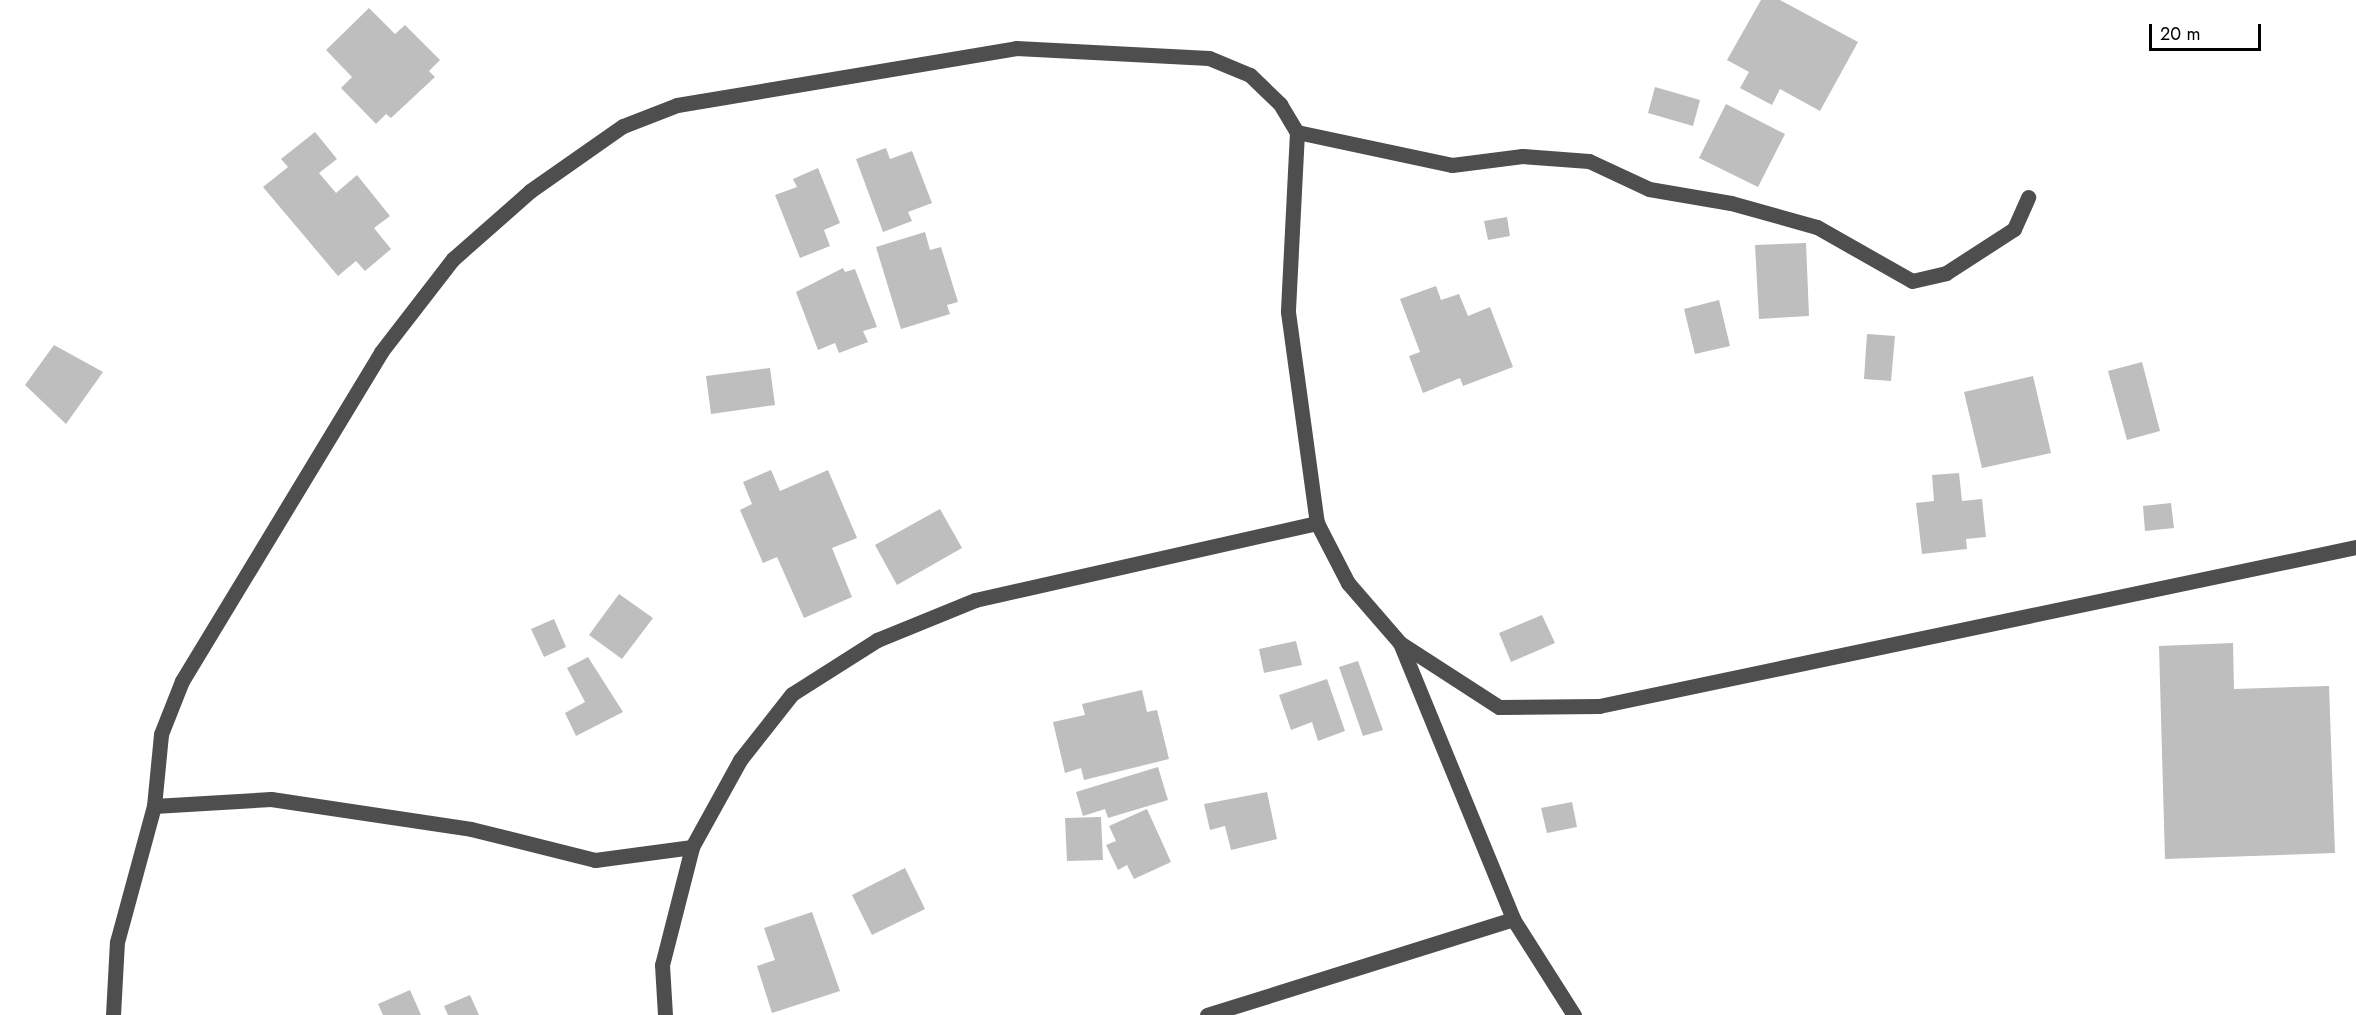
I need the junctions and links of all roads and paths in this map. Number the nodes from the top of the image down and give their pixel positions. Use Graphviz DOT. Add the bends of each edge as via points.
graph roads {
  1 [pos="1297,132"];
  2 [pos="2028,197"];
  3 [pos="1317,523"];
  4 [pos="2356,547"];
  5 [pos="1400,643"];
  6 [pos="154,806"];
  7 [pos="692,847"];
  8 [pos="1513,919"];
  9 [pos="113,1015"];
  10 [pos="665,1015"];
  11 [pos="1207,1015"];
  12 [pos="1574,1015"];
  1 -- 2 [label="street" via="1452,165 1522,156 1589,161 1649,189 1731,203 1817,227 1912,281 1946,273 2014,229"];
  1 -- 3 [label="street" via="1288,312"];
  1 -- 6 [label="street" via="1280,104 1250,75 1209,58 1016,48 714,94 623,126 530,191 453,259 381,352 182,681 161,734"];
  3 -- 5 [label="street" via="1348,583"];
  3 -- 7 [label="street" via="975,600 877,640 792,694 740,760"];
  4 -- 5 [label="street" via="1599,705 1499,707"];
  5 -- 8 [label="street"];
  6 -- 7 [label="street" via="271,799 471,830 595,860"];
  6 -- 9 [label="street" via="117,942"];
  7 -- 10 [label="street" via="662,965"];
  8 -- 11 [label="street"];
  8 -- 12 [label="street"];
}
